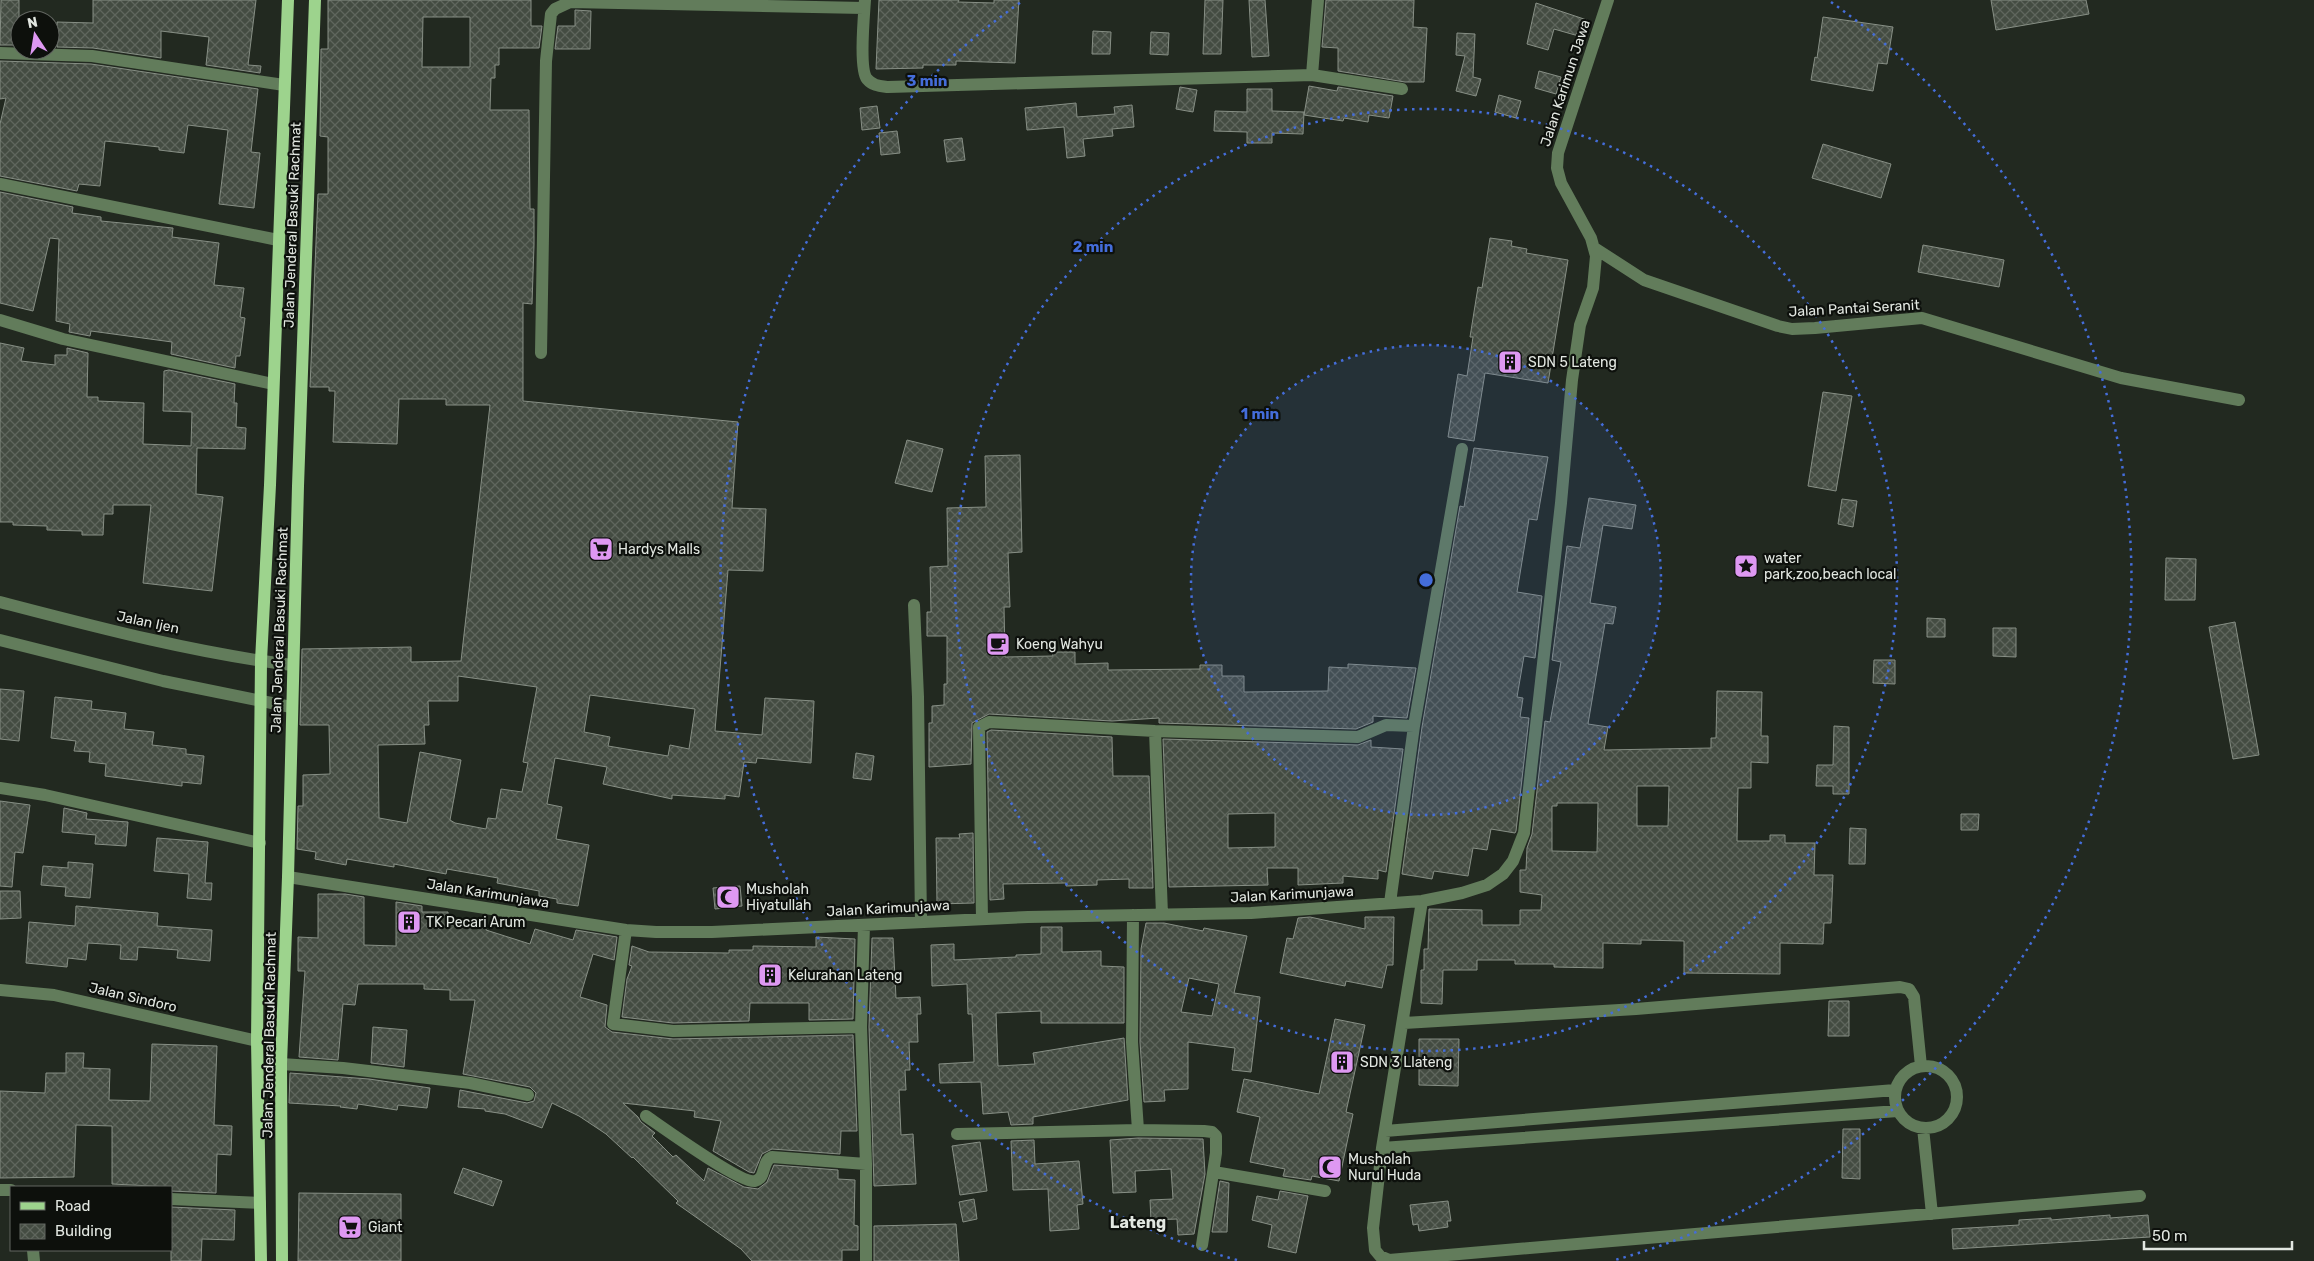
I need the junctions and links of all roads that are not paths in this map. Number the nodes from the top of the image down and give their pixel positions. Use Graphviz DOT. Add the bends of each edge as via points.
graph roads {
  1 [pos="288,0"];
  2 [pos="315,0"];
  3 [pos="1318,0"];
  4 [pos="1608,0"];
  5 [pos="865,4"];
  6 [pos="0,53"];
  7 [pos="1312,74"];
  8 [pos="284,84"];
  9 [pos="1402,89"];
  10 [pos="0,184"];
  11 [pos="278,240"];
  12 [pos="1596,253"];
  13 [pos="0,320"];
  14 [pos="540,353"];
  15 [pos="273,384"];
  16 [pos="2239,400"];
  17 [pos="1462,449"];
  18 [pos="0,602"];
  19 [pos="914,605"];
  20 [pos="0,640"];
  21 [pos="261,661"];
  22 [pos="292,665"];
  23 [pos="262,702"];
  24 [pos="291,707"];
  25 [pos="1414,726"];
  26 [pos="1155,731"];
  27 [pos="0,788"];
  28 [pos="260,843"];
  29 [pos="288,877"];
  30 [pos="1422,901"];
  31 [pos="1390,903"];
  32 [pos="1162,914"];
  33 [pos="1133,915"];
  34 [pos="982,919"];
  35 [pos="920,922"];
  36 [pos="864,925"];
  37 [pos="626,930"];
  38 [pos="0,990"];
  39 [pos="1404,1023"];
  40 [pos="861,1027"];
  41 [pos="258,1041"];
  42 [pos="281,1064"];
  43 [pos="1921,1066"];
  44 [pos="1895,1090"];
  45 [pos="528,1095"];
  46 [pos="1898,1110"];
  47 [pos="646,1116"];
  48 [pos="1922,1128"];
  49 [pos="1138,1130"];
  50 [pos="1386,1131"];
  51 [pos="957,1134"];
  52 [pos="1382,1148"];
  53 [pos="866,1164"];
  54 [pos="1214,1172"];
  55 [pos="1325,1191"];
  56 [pos="2140,1196"];
  57 [pos="172,1199"];
  58 [pos="260,1203"];
  59 [pos="1932,1214"];
  60 [pos="1202,1245"];
  61 [pos="261,1261"];
  62 [pos="282,1261"];
  63 [pos="866,1261"];
  1 -- 8 [label="main road, Jalan Jenderal Basuki Rachmat"];
  2 -- 22 [label="main road, Jalan Jenderal Basuki Rachmat"];
  3 -- 7 [label="street"];
  4 -- 12 [label="street, Jalan Karimun Jawa" via="1558,153 1557,168 1561,183"];
  5 -- 7 [label="street" via="863,65 865,77 874,85"];
  5 -- 14 [label="street" via="570,2 555,9 551,14 546,61"];
  6 -- 8 [label="street" via="92,56"];
  7 -- 9 [label="street"];
  8 -- 11 [label="main road, Jalan Jenderal Basuki Rachmat"];
  10 -- 11 [label="street"];
  11 -- 15 [label="main road, Jalan Jenderal Basuki Rachmat"];
  12 -- 16 [label="street, Jalan Pantai Seranit" via="1644,280 1778,326 1815,328 1922,318 2122,378"];
  12 -- 30 [label="street, Jalan Karimunjawa" via="1593,288 1580,326 1572,380 1562,503 1524,833 1513,861 1503,874 1487,885"];
  13 -- 15 [label="street" via="63,339"];
  15 -- 21 [label="main road, Jalan Jenderal Basuki Rachmat"];
  17 -- 25 [label="street"];
  18 -- 21 [label="street, Jalan Ijen"];
  19 -- 35 [label="street"];
  20 -- 23 [label="street"];
  21 -- 22 [label="street, Jalan Ijen"];
  21 -- 23 [label="main road, Jalan Jenderal Basuki Rachmat"];
  22 -- 24 [label="main road, Jalan Jenderal Basuki Rachmat"];
  23 -- 24 [label="street"];
  23 -- 28 [label="main road, Jalan Jenderal Basuki Rachmat"];
  24 -- 29 [label="main road, Jalan Jenderal Basuki Rachmat"];
  25 -- 26 [label="street" via="1386,725 1358,737"];
  25 -- 31 [label="street"];
  26 -- 32 [label="street"];
  26 -- 34 [label="street" via="989,722 979,727"];
  27 -- 28 [label="street"];
  28 -- 41 [label="main road, Jalan Jenderal Basuki Rachmat"];
  29 -- 37 [label="street, Jalan Karimunjawa"];
  29 -- 42 [label="main road, Jalan Jenderal Basuki Rachmat"];
  30 -- 31 [label="street, Jalan Karimunjawa"];
  30 -- 39 [label="street"];
  31 -- 32 [label="street, Jalan Karimunjawa"];
  32 -- 33 [label="street, Jalan Karimunjawa"];
  33 -- 34 [label="street, Jalan Karimunjawa"];
  33 -- 49 [label="street" via="1132,1042"];
  34 -- 35 [label="street, Jalan Karimunjawa"];
  35 -- 36 [label="street, Jalan Karimunjawa"];
  36 -- 37 [label="street, Jalan Karimunjawa" via="712,932"];
  36 -- 40 [label="street"];
  37 -- 40 [label="street" via="613,1024 673,1031"];
  38 -- 41 [label="street, Jalan Sindoro" via="54,995"];
  39 -- 43 [label="street" via="1636,1009 1900,987 1909,989 1914,997"];
  39 -- 50 [label="street"];
  40 -- 53 [label="street"];
  41 -- 58 [label="main road, Jalan Jenderal Basuki Rachmat"];
  42 -- 45 [label="street" via="470,1082"];
  42 -- 62 [label="main road, Jalan Jenderal Basuki Rachmat"];
  43 -- 44 [label="street" via="1904,1074"];
  43 -- 48 [label="street" via="1932,1066 1946,1074 1955,1086 1957,1096 1951,1116 1943,1123"];
  44 -- 46 [label="street" via="1894,1101"];
  44 -- 50 [label="street"];
  46 -- 48 [label="street" via="1908,1123"];
  46 -- 52 [label="street"];
  47 -- 53 [label="street" via="749,1181 762,1178 766,1162 772,1157"];
  48 -- 59 [label="street"];
  49 -- 51 [label="street"];
  49 -- 54 [label="street" via="1212,1132 1217,1143"];
  50 -- 52 [label="street"];
  52 -- 59 [label="street" via="1373,1240 1374,1250 1389,1260"];
  53 -- 63 [label="street"];
  54 -- 55 [label="street"];
  54 -- 60 [label="street"];
  56 -- 59 [label="street"];
  57 -- 58 [label="street"];
  58 -- 61 [label="main road, Jalan Jenderal Basuki Rachmat"];
}
